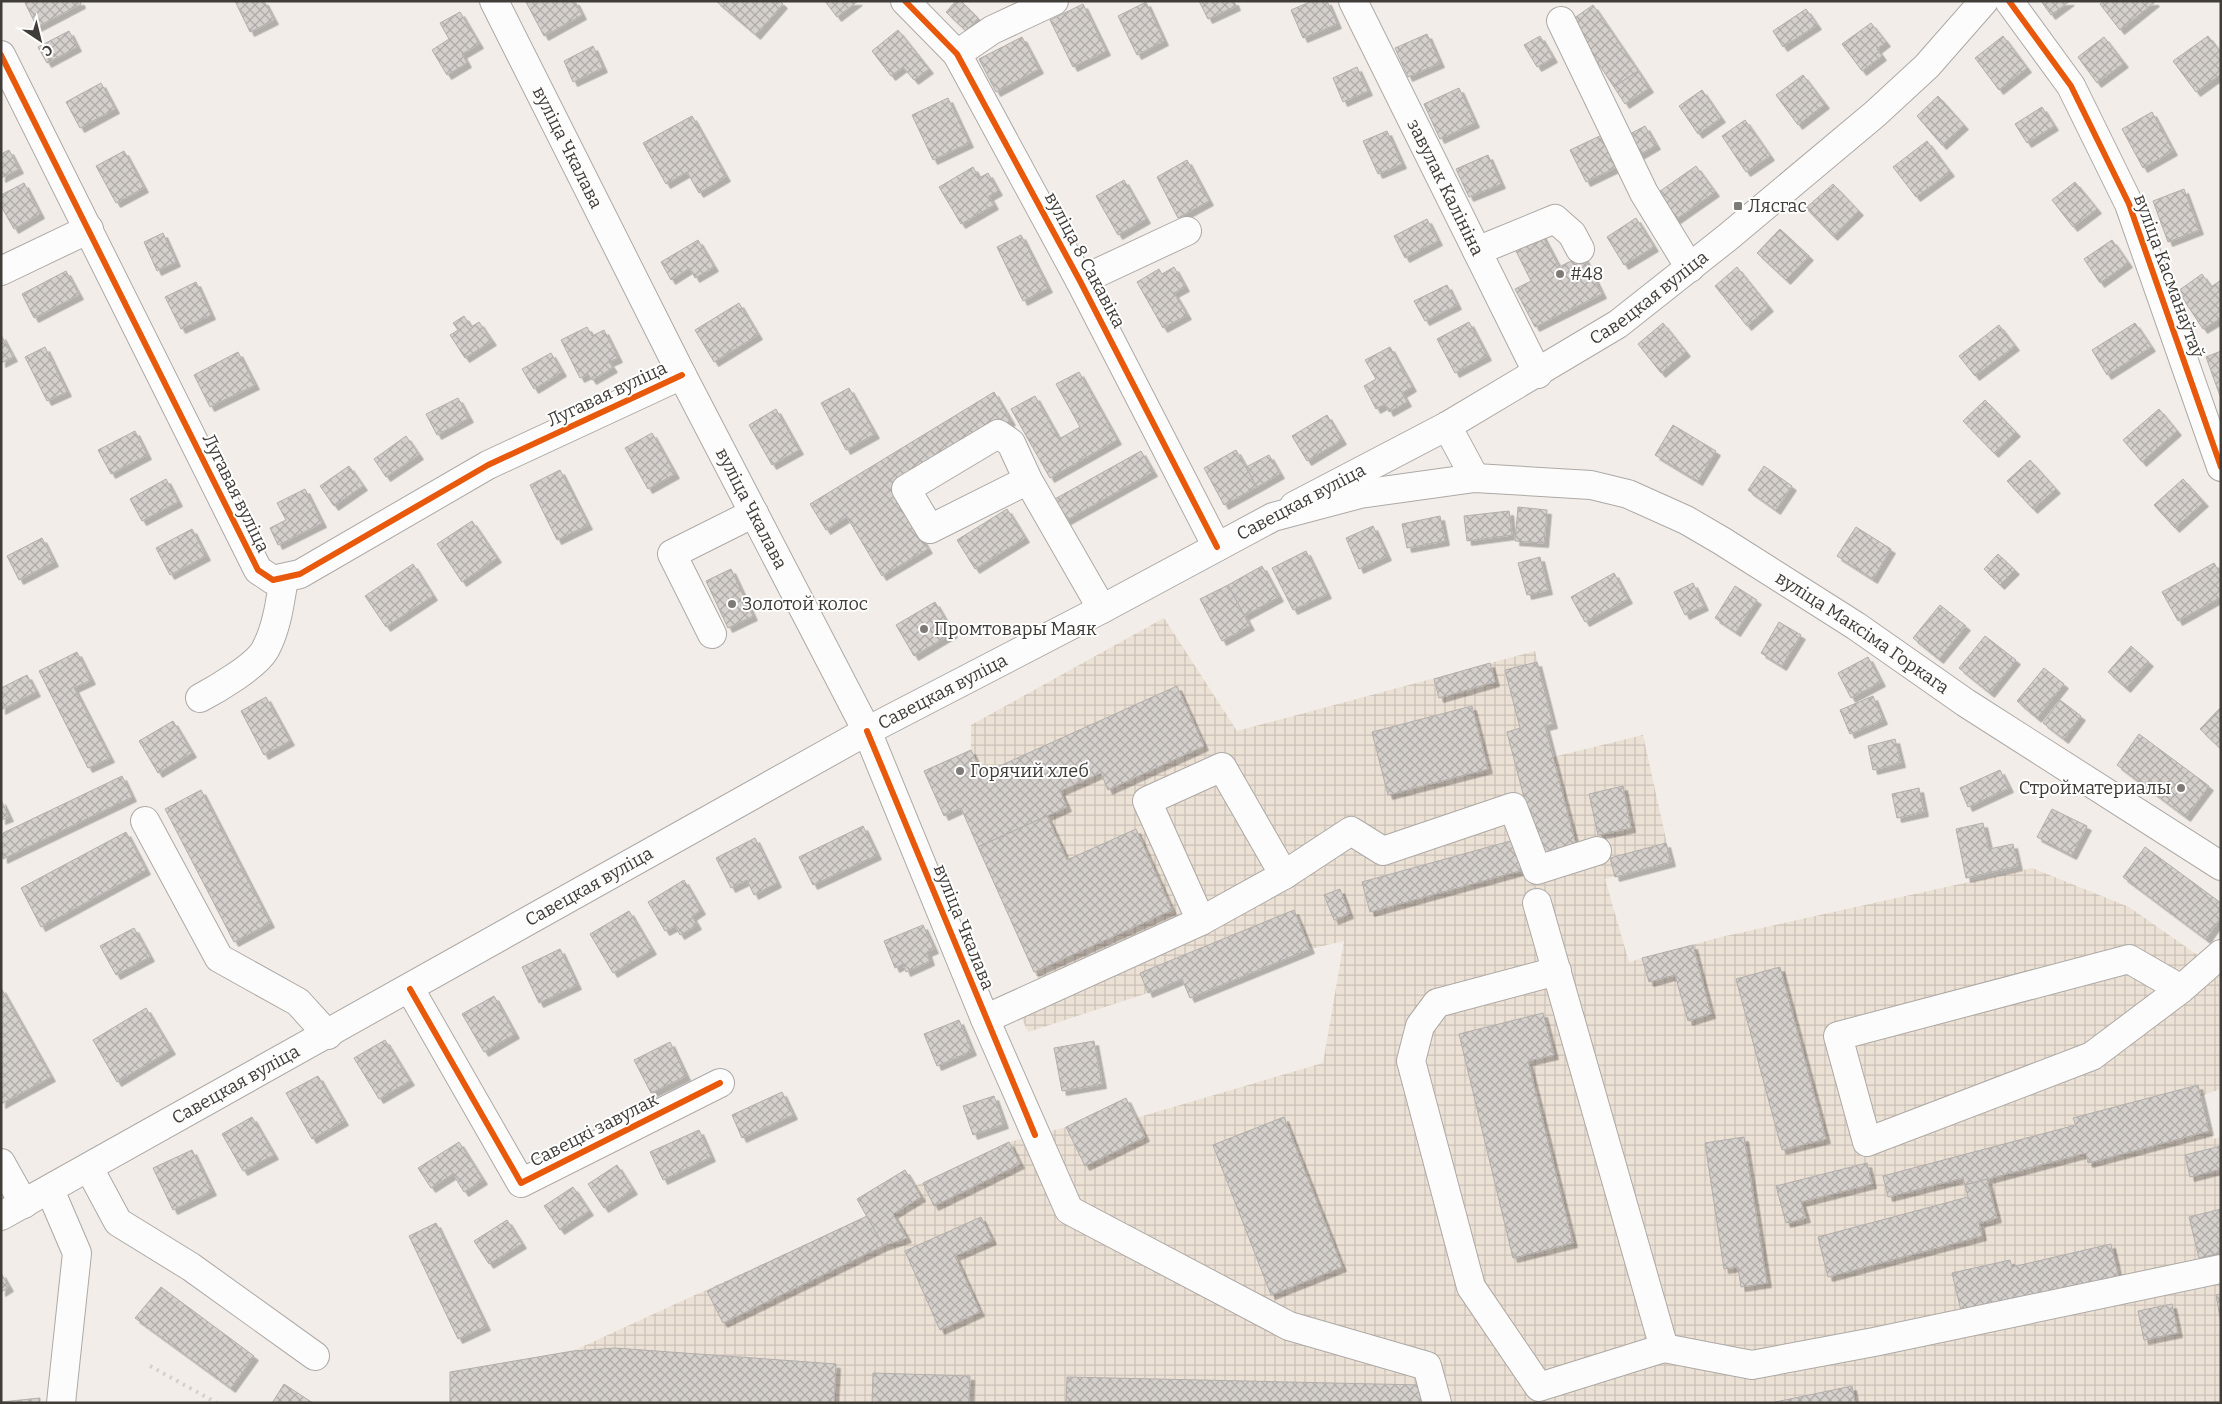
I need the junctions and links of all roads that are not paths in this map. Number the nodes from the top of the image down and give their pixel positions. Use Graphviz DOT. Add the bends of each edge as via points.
graph roads {
  1 [pos="494,1"];
  2 [pos="905,1"];
  3 [pos="1054,1"];
  4 [pos="1353,1"];
  5 [pos="1984,1"];
  6 [pos="2009,1"];
  7 [pos="1561,21"];
  8 [pos="956,54"];
  9 [pos="1,55"];
  10 [pos="89,230"];
  11 [pos="1187,231"];
  12 [pos="1580,249"];
  13 [pos="1477,251"];
  14 [pos="1690,268"];
  15 [pos="1,271"];
  16 [pos="1080,280"];
  17 [pos="1538,374"];
  18 [pos="682,375"];
  19 [pos="1447,426"];
  20 [pos="2221,468"];
  21 [pos="1475,478"];
  22 [pos="1028,480"];
  23 [pos="754,513"];
  24 [pos="1274,517"];
  25 [pos="1217,547"];
  26 [pos="284,578"];
  27 [pos="1102,609"];
  28 [pos="712,634"];
  29 [pos="200,698"];
  30 [pos="867,731"];
  31 [pos="145,821"];
  32 [pos="1597,851"];
  33 [pos="2221,866"];
  34 [pos="1284,875"];
  35 [pos="1537,903"];
  36 [pos="1201,921"];
  37 [pos="2221,954"];
  38 [pos="1557,971"];
  39 [pos="410,989"];
  40 [pos="2181,989"];
  41 [pos="985,1019"];
  42 [pos="328,1035"];
  43 [pos="720,1083"];
  44 [pos="1,1164"];
  45 [pos="89,1168"];
  46 [pos="50,1190"];
  47 [pos="13,1210"];
  48 [pos="2221,1269"];
  49 [pos="1664,1348"];
  50 [pos="315,1356"];
  51 [pos="61,1403"];
  52 [pos="1437,1403"];
  1 -- 18 [label="main road, вуліца Чкалава"];
  2 -- 8 [label="main road, вуліца 8 Сакавіка"];
  3 -- 8 [label="main road" via="992,30"];
  4 -- 13 [label="main road, завулак Калініна"];
  5 -- 14 [label="main road, Савецкая вуліца" via="1927,66 1875,114"];
  6 -- 20 [label="main road, вуліца Касманаўтаў" via="2072,86 2129,204"];
  7 -- 14 [label="main road" via="1644,193"];
  8 -- 16 [label="main road, вуліца 8 Сакавіка"];
  9 -- 10 [label="main road, Лугавая вуліца"];
  10 -- 15 [label="main road"];
  10 -- 26 [label="main road, Лугавая вуліца" via="258,570 273,580"];
  11 -- 16 [label="main road"];
  12 -- 13 [label="main road" via="1572,234 1555,219"];
  13 -- 17 [label="main road, завулак Калініна"];
  14 -- 17 [label="main road, Савецкая вуліца" via="1618,324"];
  16 -- 25 [label="main road, вуліца 8 Сакавіка"];
  17 -- 19 [label="main road, Савецкая вуліца"];
  18 -- 23 [label="main road, вуліца Чкалава"];
  18 -- 26 [label="main road, Лугавая вуліца" via="488,465 300,574"];
  19 -- 21 [label="main road"];
  19 -- 24 [label="main road, Савецкая вуліца"];
  21 -- 24 [label="main road, вуліца Максіма Горкага" via="1360,494"];
  21 -- 33 [label="main road, вуліца Максіма Горкага" via="1591,485 1628,494 1686,520 1848,621 1966,703"];
  22 -- 27 [label="main road"];
  23 -- 28 [label="main road" via="672,554"];
  23 -- 30 [label="main road, вуліца Чкалава"];
  24 -- 25 [label="main road, Савецкая вуліца"];
  25 -- 27 [label="main road, Савецкая вуліца"];
  26 -- 29 [label="main road" via="279,612 265,651 232,680"];
  27 -- 30 [label="main road, Савецкая вуліца"];
  30 -- 39 [label="main road, Савецкая вуліца"];
  30 -- 41 [label="main road, вуліца Чкалава"];
  31 -- 42 [label="main road" via="219,958 298,1002"];
  32 -- 34 [label="main road" via="1538,870 1514,807 1383,851 1351,831"];
  34 -- 36 [label="main road"];
  34 -- 36 [label="main road" via="1222,767 1148,801"];
  35 -- 38 [label="main road"];
  36 -- 41 [label="main road"];
  37 -- 40 [label="main road"];
  38 -- 49 [label="main road"];
  38 -- 49 [label="main road" via="1437,1003 1420,1026 1411,1061 1471,1287 1539,1387"];
  39 -- 42 [label="main road, Савецкая вуліца"];
  39 -- 43 [label="main road, Савецкі завулак" via="521,1184"];
  40 -- 40 [label="main road" via="2092,1056 1867,1142 1838,1036 2129,959"];
  41 -- 52 [label="main road, вуліца Чкалава" via="1069,1210 1289,1326 1427,1366"];
  42 -- 45 [label="main road, Савецкая вуліца"];
  44 -- 47 [label="main road"];
  45 -- 46 [label="main road, Савецкая вуліца"];
  45 -- 50 [label="main road" via="118,1222 191,1267"];
  46 -- 47 [label="main road, Савецкая вуліца"];
  46 -- 51 [label="main road" via="76,1253"];
  48 -- 49 [label="main road" via="1752,1365"];
}
